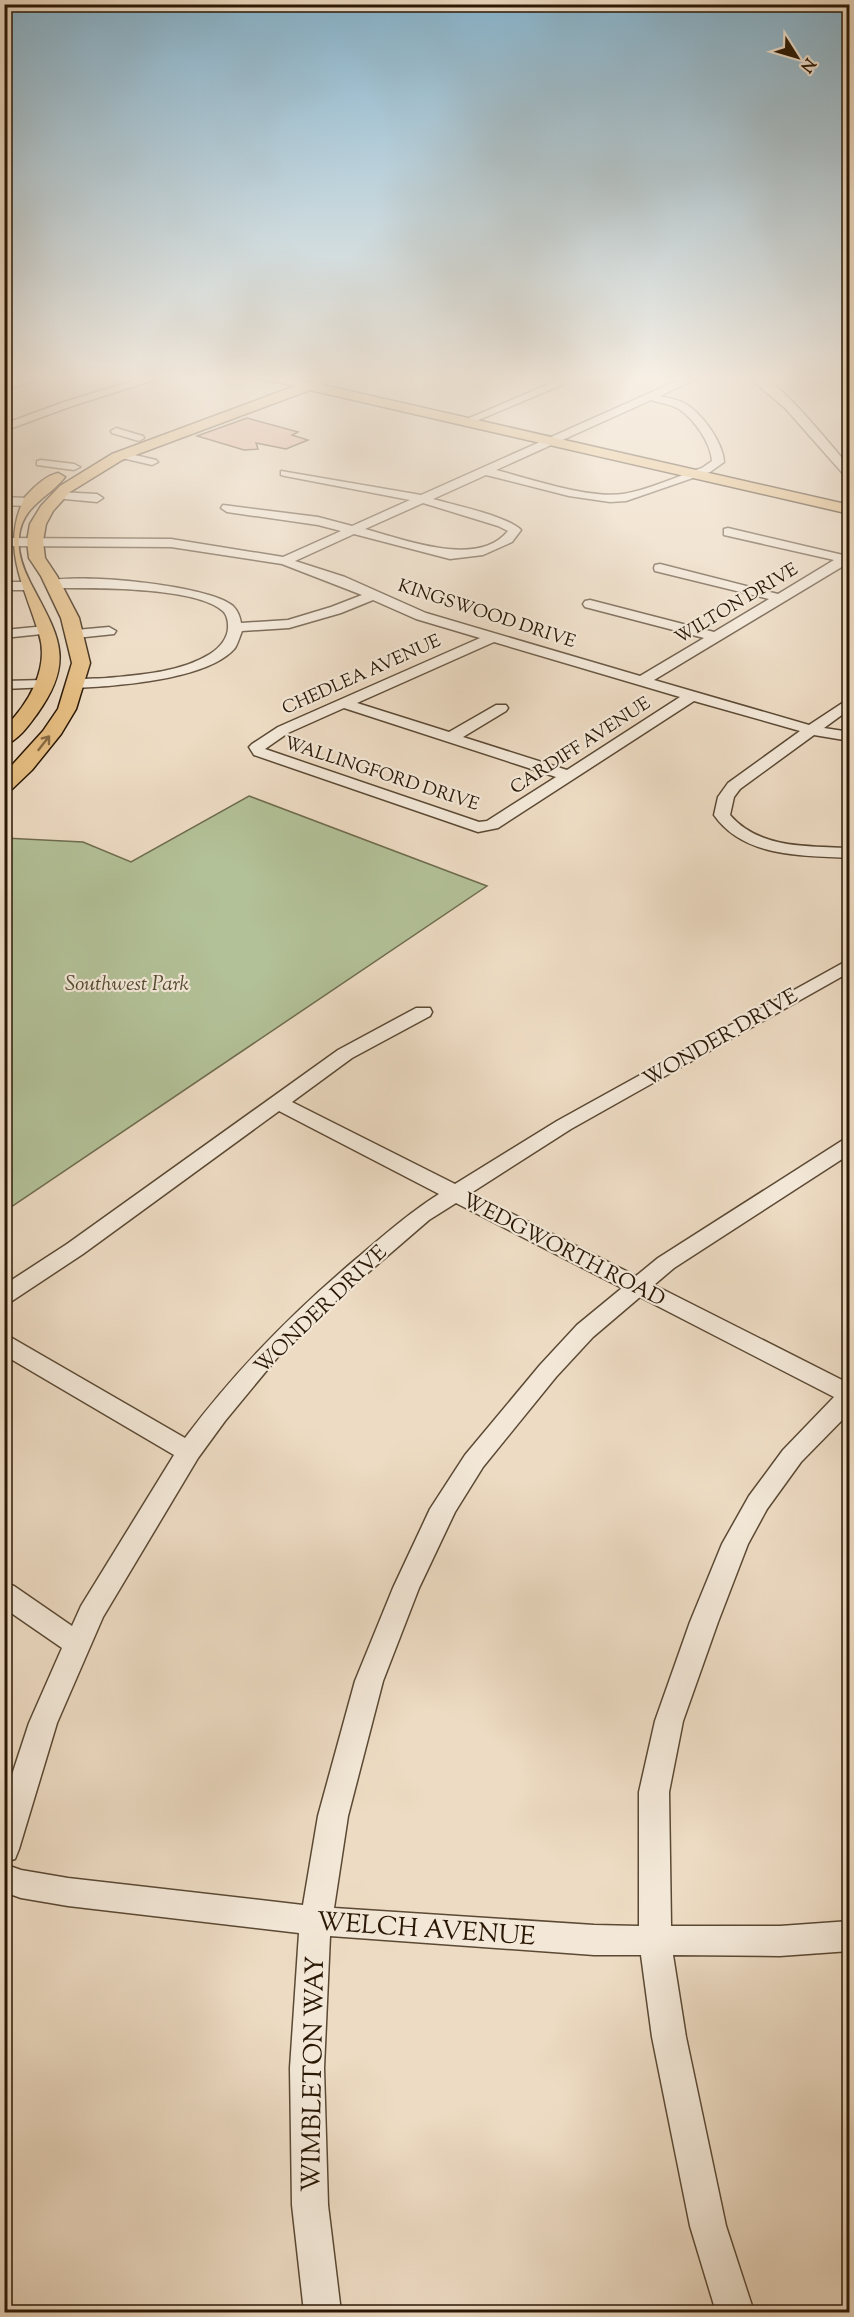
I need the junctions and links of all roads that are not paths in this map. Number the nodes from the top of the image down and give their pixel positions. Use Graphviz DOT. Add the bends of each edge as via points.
graph roads {
  1 [pos="51,483"];
  2 [pos="68,483"];
  3 [pos="336,483"];
  4 [pos="459,483"];
  5 [pos="534,483"];
  6 [pos="668,483"];
  7 [pos="730,483"];
  8 [pos="58,496"];
  9 [pos="97,498"];
  10 [pos="421,500"];
  11 [pos="4,501"];
  12 [pos="27,502"];
  13 [pos="227,508"];
  14 [pos="848,509"];
  15 [pos="355,529"];
  16 [pos="728,532"];
  17 [pos="35,541"];
  18 [pos="7,542"];
  19 [pos="847,558"];
  20 [pos="284,561"];
  21 [pos="660,568"];
  22 [pos="53,584"];
  23 [pos="19,585"];
  24 [pos="373,595"];
  25 [pos="779,598"];
  26 [pos="590,604"];
  27 [pos="234,627"];
  28 [pos="46,630"];
  29 [pos="109,631"];
  30 [pos="75,632"];
  31 [pos="4,634"];
  32 [pos="715,637"];
  33 [pos="491,638"];
  34 [pos="51,664"];
  35 [pos="641,682"];
  36 [pos="76,684"];
  37 [pos="4,685"];
  38 [pos="40,692"];
  39 [pos="692,696"];
  40 [pos="849,702"];
  41 [pos="343,703"];
  42 [pos="501,708"];
  43 [pos="811,730"];
  44 [pos="849,737"];
  45 [pos="450,738"];
  46 [pos="4,739"];
  47 [pos="262,754"];
  48 [pos="567,776"];
  49 [pos="4,786"];
  50 [pos="489,825"];
  51 [pos="849,853"];
  52 [pos="849,964"];
  53 [pos="423,1012"];
  54 [pos="278,1103"];
  55 [pos="849,1144"];
  56 [pos="455,1193"];
  57 [pos="638,1287"];
  58 [pos="4,1296"];
  59 [pos="4,1344"];
  60 [pos="849,1396"];
  61 [pos="189,1452"];
  62 [pos="4,1593"];
  63 [pos="77,1644"];
  64 [pos="4,1849"];
  65 [pos="4,1878"];
  66 [pos="317,1921"];
  67 [pos="849,1936"];
  68 [pos="655,1940"];
  69 [pos="322,2313"];
  70 [pos="735,2313"];
  1 -- 12 [label="main road"];
  2 -- 8 [label="main road"];
  3 -- 10 [label="street"];
  4 -- 10 [label="street"];
  5 -- 6 [label="street" via="610,498"];
  7 -- 14 [label="main road"];
  8 -- 9 [label="street"];
  8 -- 17 [label="main road" via="38,524"];
  10 -- 15 [label="street"];
  10 -- 15 [label="street" via="515,530 508,540 491,548 450,555"];
  11 -- 12 [label="street"];
  12 -- 18 [label="main road"];
  13 -- 15 [label="street"];
  15 -- 20 [label="street"];
  16 -- 19 [label="street"];
  17 -- 18 [label="street, KINGSWOOD DRIVE"];
  17 -- 20 [label="street, KINGSWOOD DRIVE" via="171,543"];
  17 -- 22 [label="main road" via="37,558"];
  18 -- 23 [label="main road"];
  19 -- 25 [label="street, WILTON DRIVE"];
  20 -- 24 [label="street, KINGSWOOD DRIVE"];
  21 -- 25 [label="street"];
  22 -- 23 [label="main road"];
  22 -- 23 [label="main road"];
  22 -- 27 [label="street" via="134,586 184,594 228,610 234,617"];
  22 -- 30 [label="main road"];
  23 -- 28 [label="main road"];
  24 -- 27 [label="street" via="289,624"];
  24 -- 33 [label="street, KINGSWOOD DRIVE" via="421,616"];
  25 -- 32 [label="street, WILTON DRIVE"];
  26 -- 32 [label="street"];
  27 -- 36 [label="street" via="233,641 227,648 191,666 147,679"];
  28 -- 30 [label="main road"];
  28 -- 31 [label="street"];
  28 -- 34 [label="main road"];
  29 -- 30 [label="street"];
  30 -- 36 [label="main road" via="81,663"];
  32 -- 35 [label="street, WILTON DRIVE"];
  33 -- 35 [label="street, KINGSWOOD DRIVE"];
  33 -- 41 [label="street, CHEDLEA AVENUE"];
  34 -- 36 [label="main road"];
  34 -- 38 [label="main road"];
  35 -- 39 [label="street, KINGSWOOD DRIVE"];
  36 -- 38 [label="main road"];
  49 -- 36 [label="main road, one-way" via="51,734 67,709"];
  37 -- 38 [label="street"];
  38 -- 46 [label="main road"];
  39 -- 43 [label="street, KINGSWOOD DRIVE"];
  39 -- 48 [label="street, CARDIFF AVENUE"];
  40 -- 43 [label="street"];
  41 -- 45 [label="street"];
  41 -- 47 [label="street, CHEDLEA AVENUE" via="261,743 257,747"];
  42 -- 45 [label="street"];
  43 -- 44 [label="street, KINGSWOOD DRIVE"];
  43 -- 51 [label="street" via="734,786 726,797 722,815 736,831 758,842"];
  45 -- 48 [label="street"];
  47 -- 50 [label="street, WALLINGFORD DRIVE" via="471,826"];
  48 -- 50 [label="street, CARDIFF AVENUE"];
  52 -- 56 [label="street, WONDER DRIVE" via="564,1125"];
  53 -- 54 [label="street" via="345,1053"];
  54 -- 56 [label="street, WEDGWORTH ROAD"];
  54 -- 58 [label="street"];
  55 -- 57 [label="street, WIMBLETON WAY" via="666,1263"];
  56 -- 57 [label="street, WEDGWORTH ROAD"];
  56 -- 61 [label="street, WONDER DRIVE" via="412,1223 269,1352"];
  57 -- 60 [label="street, WEDGWORTH ROAD"];
  57 -- 66 [label="street, WIMBLETON WAY" via="585,1331 548,1371 474,1461 442,1509 369,1681 333,1816"];
  59 -- 61 [label="street"];
  60 -- 68 [label="street" via="792,1456 758,1503 735,1544 704,1622 669,1721 654,1792"];
  61 -- 63 [label="street, WONDER DRIVE" via="91,1614"];
  62 -- 63 [label="street"];
  63 -- 64 [label="street, WONDER DRIVE" via="43,1723"];
  65 -- 66 [label="street, WELCH AVENUE" via="68,1892"];
  66 -- 68 [label="street, WELCH AVENUE" via="594,1940"];
  66 -- 69 [label="street, WIMBLETON WAY" via="307,2068 310,2205"];
  67 -- 68 [label="street, WELCH AVENUE" via="780,1941"];
  68 -- 70 [label="street" via="669,2037 706,2215"];
}
